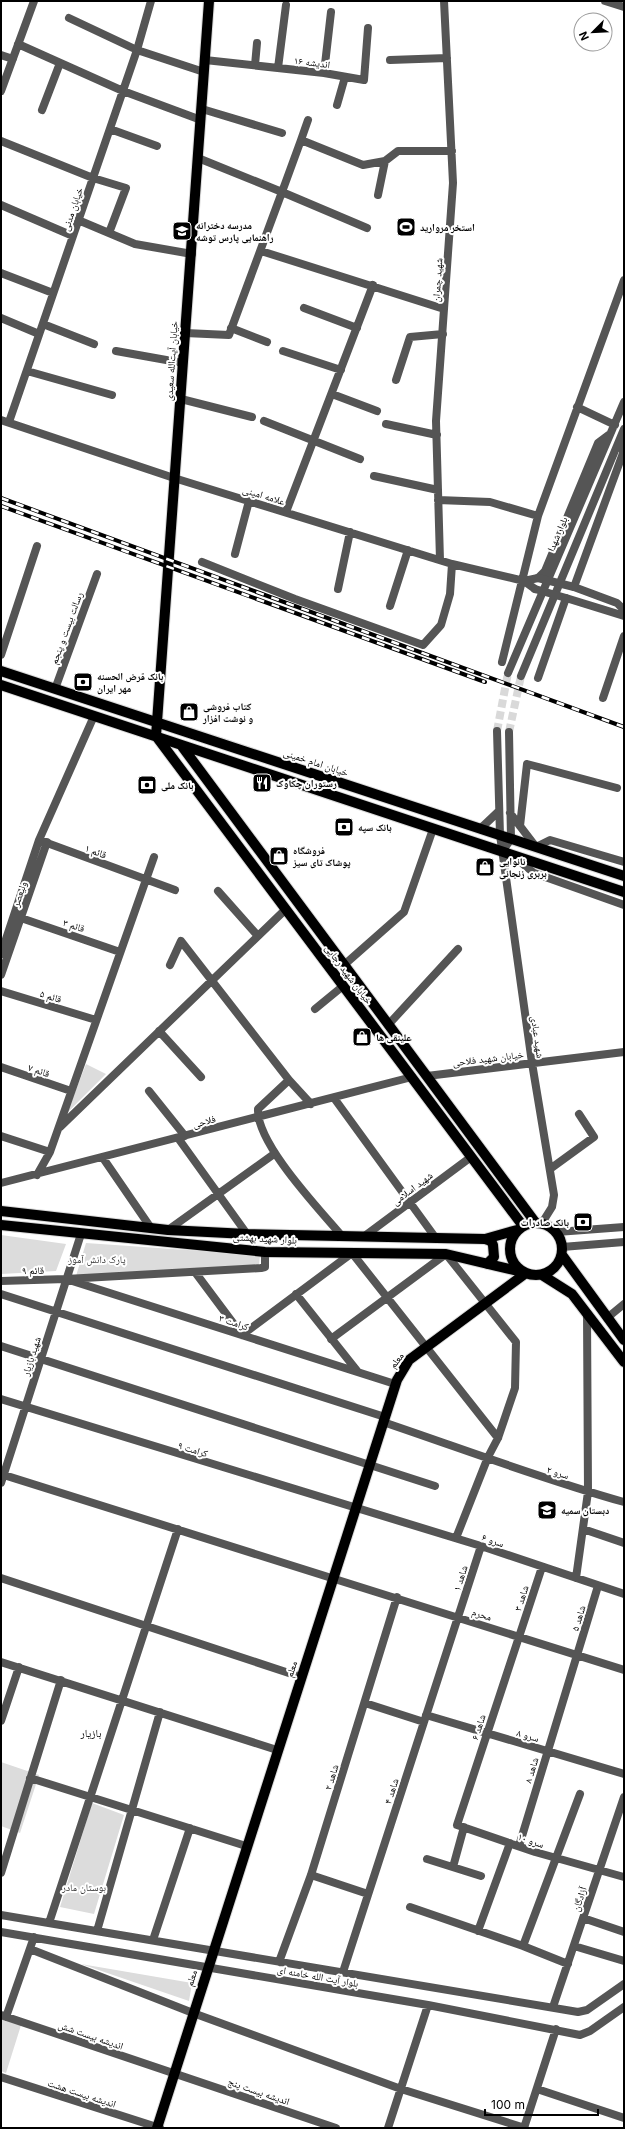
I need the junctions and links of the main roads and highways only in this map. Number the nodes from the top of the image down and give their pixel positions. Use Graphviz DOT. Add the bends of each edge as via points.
graph roads {
  1 [pos="209,1"];
  2 [pos="1,671"];
  3 [pos="1,685"];
  4 [pos="156,723"];
  5 [pos="176,729"];
  6 [pos="156,736"];
  7 [pos="182,746"];
  8 [pos="216,757"];
  9 [pos="305,771"];
  10 [pos="205,777"];
  11 [pos="343,784"];
  12 [pos="301,785"];
  13 [pos="337,797"];
  14 [pos="624,876"];
  15 [pos="624,892"];
  16 [pos="1,1211"];
  17 [pos="539,1223"];
  18 [pos="1,1225"];
  19 [pos="520,1228"];
  20 [pos="485,1239"];
  21 [pos="562,1251"];
  22 [pos="487,1264"];
  23 [pos="526,1273"];
  24 [pos="542,1275"];
  25 [pos="624,1340"];
  26 [pos="624,1362"];
  27 [pos="158,2128"];
  1 -- 4 [label="main road, خیابان آیت‌الله سعیدی"];
  2 -- 4 [label="main road, خیابان امام خمینی"];
  3 -- 6 [label="main road"];
  4 -- 5 [label="main road, خیابان امام خمینی"];
  4 -- 6 [label="main road, خیابان آیت‌الله سعیدی"];
  5 -- 7 [label="main road, خیابان شهید رجایی"];
  5 -- 9 [label="main road, خیابان امام خمینی"];
  6 -- 7 [label="main road"];
  6 -- 19 [label="main road, خیابان شهید رجایی" via="412,1077"];
  7 -- 8 [label="main road"];
  7 -- 10 [label="main road, خیابان شهید رجایی"];
  8 -- 10 [label="main road" via="205,762 202,770"];
  8 -- 12 [label="main road"];
  9 -- 11 [label="main road, خیابان امام خمینی"];
  9 -- 12 [label="main road"];
  10 -- 17 [label="main road, خیابان شهید رجایی" via="388,1025"];
  11 -- 13 [label="main road"];
  11 -- 14 [label="main road, خیابان امام خمینی"];
  12 -- 13 [label="main road"];
  13 -- 15 [label="main road"];
  16 -- 20 [label="main road, بلوار شهید بهشتی" via="168,1230"];
  17 -- 19 [label="main road"];
  17 -- 21 [label="main road" via="556,1232"];
  18 -- 22 [label="main road, بلوار شهید بهشتی" via="265,1252 446,1254"];
  19 -- 20 [label="main road, بلوار شهید بهشتی"];
  19 -- 23 [label="main road" via="512,1237 510,1254 516,1266"];
  20 -- 22 [label="main road" via="491,1241 495,1252"];
  21 -- 24 [label="main road" via="554,1268"];
  21 -- 25 [label="main road"];
  22 -- 23 [label="main road, بلوار شهید بهشتی"];
  23 -- 24 [label="main road"];
  23 -- 27 [label="main road, معلم" via="409,1360 395,1384 212,1950"];
  24 -- 26 [label="main road" via="572,1294"];
}
